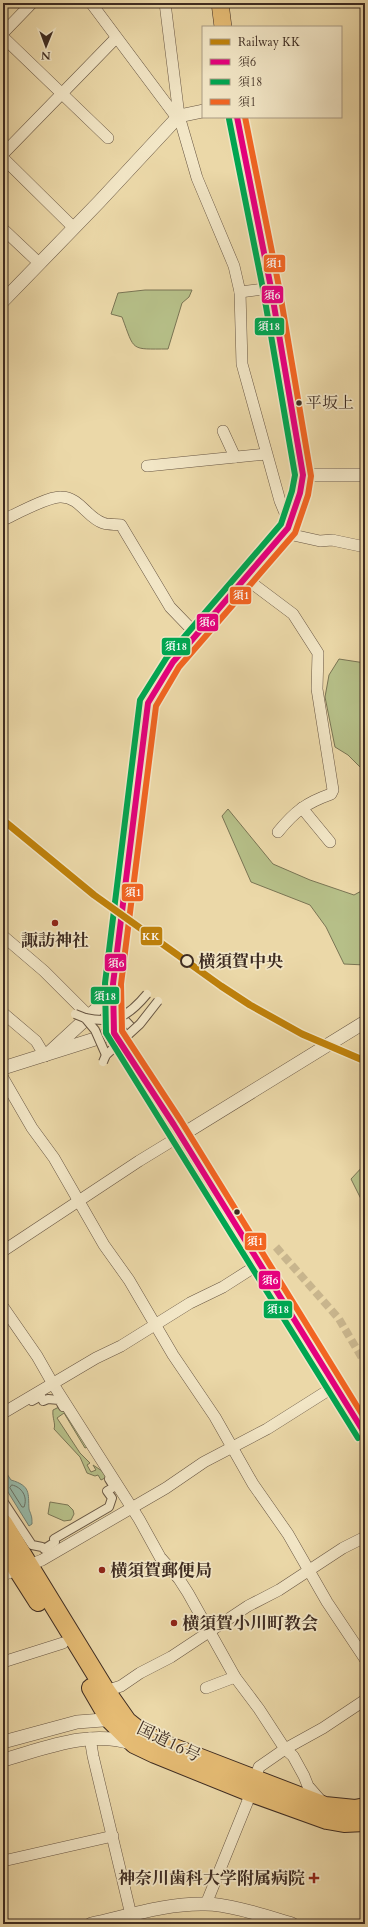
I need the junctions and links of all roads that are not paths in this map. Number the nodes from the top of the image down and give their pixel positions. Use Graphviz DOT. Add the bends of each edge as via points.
graph roads {
  1 [pos="32,3"];
  2 [pos="91,3"];
  3 [pos="165,3"];
  4 [pos="220,3"];
  5 [pos="224,26"];
  6 [pos="3,33"];
  7 [pos="3,37"];
  8 [pos="116,38"];
  9 [pos="62,93"];
  10 [pos="202,111"];
  11 [pos="178,117"];
  12 [pos="237,118"];
  13 [pos="108,138"];
  14 [pos="3,154"];
  15 [pos="3,158"];
  16 [pos="73,227"];
  17 [pos="3,229"];
  18 [pos="39,263"];
  19 [pos="271,288"];
  20 [pos="240,292"];
  21 [pos="3,301"];
  22 [pos="223,431"];
  23 [pos="266,454"];
  24 [pos="235,457"];
  25 [pos="147,466"];
  26 [pos="303,475"];
  27 [pos="365,475"];
  28 [pos="3,520"];
  29 [pos="288,526"];
  30 [pos="365,547"];
  31 [pos="245,578"];
  32 [pos="197,635"];
  33 [pos="302,808"];
  34 [pos="278,832"];
  35 [pos="330,842"];
  36 [pos="3,936"];
  37 [pos="113,984"];
  38 [pos="147,994"];
  39 [pos="158,1001"];
  40 [pos="3,1013"];
  41 [pos="75,1014"];
  42 [pos="87,1017"];
  43 [pos="122,1017"];
  44 [pos="365,1022"];
  45 [pos="133,1029"];
  46 [pos="114,1033"];
  47 [pos="45,1056"];
  48 [pos="3,1068"];
  49 [pos="3,1078"];
  50 [pos="180,1136"];
  51 [pos="79,1202"];
  52 [pos="3,1251"];
  53 [pos="259,1264"];
  54 [pos="3,1307"];
  55 [pos="155,1324"];
  56 [pos="53,1384"];
  57 [pos="335,1386"];
  58 [pos="3,1413"];
  59 [pos="3,1417"];
  60 [pos="365,1434"];
  61 [pos="232,1447"];
  62 [pos="3,1501"];
  63 [pos="131,1507"];
  64 [pos="3,1523"];
  65 [pos="365,1537"];
  66 [pos="3,1547"];
  67 [pos="17,1570"];
  68 [pos="308,1570"];
  69 [pos="210,1632"];
  70 [pos="63,1643"];
  71 [pos="365,1659"];
  72 [pos="3,1662"];
  73 [pos="235,1678"];
  74 [pos="206,1688"];
  75 [pos="106,1691"];
  76 [pos="365,1700"];
  77 [pos="109,1719"];
  78 [pos="128,1721"];
  79 [pos="90,1738"];
  80 [pos="3,1742"];
  81 [pos="134,1744"];
  82 [pos="285,1749"];
  83 [pos="3,1760"];
  84 [pos="252,1786"];
  85 [pos="325,1806"];
  86 [pos="365,1807"];
  87 [pos="365,1822"];
  88 [pos="113,1836"];
  89 [pos="3,1861"];
  90 [pos="206,1904"];
  91 [pos="131,1915"];
  92 [pos="91,1924"];
  93 [pos="292,1924"];
  1 -- 6 [label="street"];
  2 -- 8 [label="street"];
  3 -- 11 [label="street"];
  4 -- 5 [label="main road"];
  7 -- 9 [label="street"];
  8 -- 9 [label="street"];
  8 -- 11 [label="street"];
  9 -- 13 [label="street"];
  9 -- 14 [label="street"];
  10 -- 11 [label="street"];
  11 -- 16 [label="street"];
  11 -- 20 [label="street" via="198,178 234,266"];
  12 -- 19 [label="main road"];
  15 -- 16 [label="street"];
  16 -- 18 [label="street"];
  17 -- 18 [label="street"];
  18 -- 21 [label="street"];
  19 -- 20 [label="street"];
  19 -- 26 [label="main road"];
  20 -- 23 [label="street" via="242,364"];
  22 -- 24 [label="street"];
  23 -- 24 [label="street"];
  23 -- 29 [label="street"];
  24 -- 25 [label="street"];
  26 -- 27 [label="street"];
  26 -- 29 [label="main road" via="300,494"];
  28 -- 32 [label="street" via="62,496 80,504 90,516 102,523 121,525 170,607"];
  29 -- 30 [label="street" via="320,541 332,540"];
  29 -- 31 [label="main road"];
  31 -- 32 [label="main road"];
  31 -- 33 [label="street" via="293,614 318,653 317,689 333,790 331,794"];
  32 -- 37 [label="main road" via="173,662 148,703"];
  33 -- 34 [label="street" via="293,814"];
  33 -- 35 [label="street"];
  36 -- 42 [label="street" via="44,971"];
  37 -- 42 [label="street" via="102,1004"];
  37 -- 46 [label="main road"];
  38 -- 43 [label="street, bridge" via="138,1006"];
  39 -- 45 [label="street, bridge"];
  40 -- 47 [label="street" via="36,1041"];
  41 -- 42 [label="street, bridge"];
  42 -- 43 [label="street, bridge" via="97,1020"];
  42 -- 45 [label="street, bridge" via="95,1030 104,1059"];
  42 -- 47 [label="street"];
  43 -- 45 [label="street"];
  44 -- 50 [label="street"];
  46 -- 47 [label="street"];
  46 -- 50 [label="main road"];
  47 -- 48 [label="street"];
  49 -- 51 [label="street"];
  50 -- 51 [label="street"];
  50 -- 53 [label="main road"];
  51 -- 52 [label="street"];
  51 -- 55 [label="street"];
  53 -- 55 [label="street"];
  53 -- 57 [label="main road"];
  54 -- 56 [label="street" via="29,1343"];
  55 -- 56 [label="street"];
  55 -- 61 [label="street"];
  56 -- 58 [label="street"];
  56 -- 63 [label="street"];
  57 -- 60 [label="main road"];
  57 -- 61 [label="street"];
  59 -- 62 [label="street" via="41,1396 43,1401 59,1400 114,1487 107,1491 112,1498 109,1507 54,1539 55,1542 44,1549 32,1545"];
  61 -- 63 [label="street"];
  61 -- 68 [label="street"];
  63 -- 67 [label="street"];
  63 -- 69 [label="street" via="160,1557 188,1593"];
  64 -- 67 [label="highway, 国道16号"];
  65 -- 68 [label="street"];
  66 -- 67 [label="highway, 国道16号"];
  67 -- 70 [label="highway, 国道16号"];
  67 -- 75 [label="highway, 国道16号"];
  68 -- 69 [label="street"];
  68 -- 71 [label="street"];
  69 -- 73 [label="street"];
  69 -- 75 [label="street" via="121,1686"];
  70 -- 72 [label="street"];
  70 -- 77 [label="highway, 国道16号"];
  73 -- 74 [label="street"];
  73 -- 82 [label="street"];
  75 -- 78 [label="highway, 国道16号"];
  76 -- 82 [label="street"];
  77 -- 78 [label="street"];
  77 -- 80 [label="street" via="76,1722"];
  77 -- 81 [label="highway, 国道16号"];
  78 -- 84 [label="highway, 国道16号" via="142,1733"];
  79 -- 81 [label="street"];
  79 -- 83 [label="street"];
  79 -- 88 [label="street"];
  81 -- 84 [label="highway, 国道16号" via="155,1754"];
  82 -- 84 [label="street" via="259,1767"];
  82 -- 85 [label="street" via="293,1756 308,1786"];
  84 -- 85 [label="highway, 国道16号"];
  84 -- 87 [label="highway, 国道16号" via="327,1820 344,1823"];
  84 -- 90 [label="street"];
  85 -- 86 [label="highway, 国道16号" via="355,1809"];
  88 -- 89 [label="street"];
  88 -- 91 [label="street"];
  90 -- 91 [label="street"];
  90 -- 93 [label="street"];
  91 -- 92 [label="street"];
}
